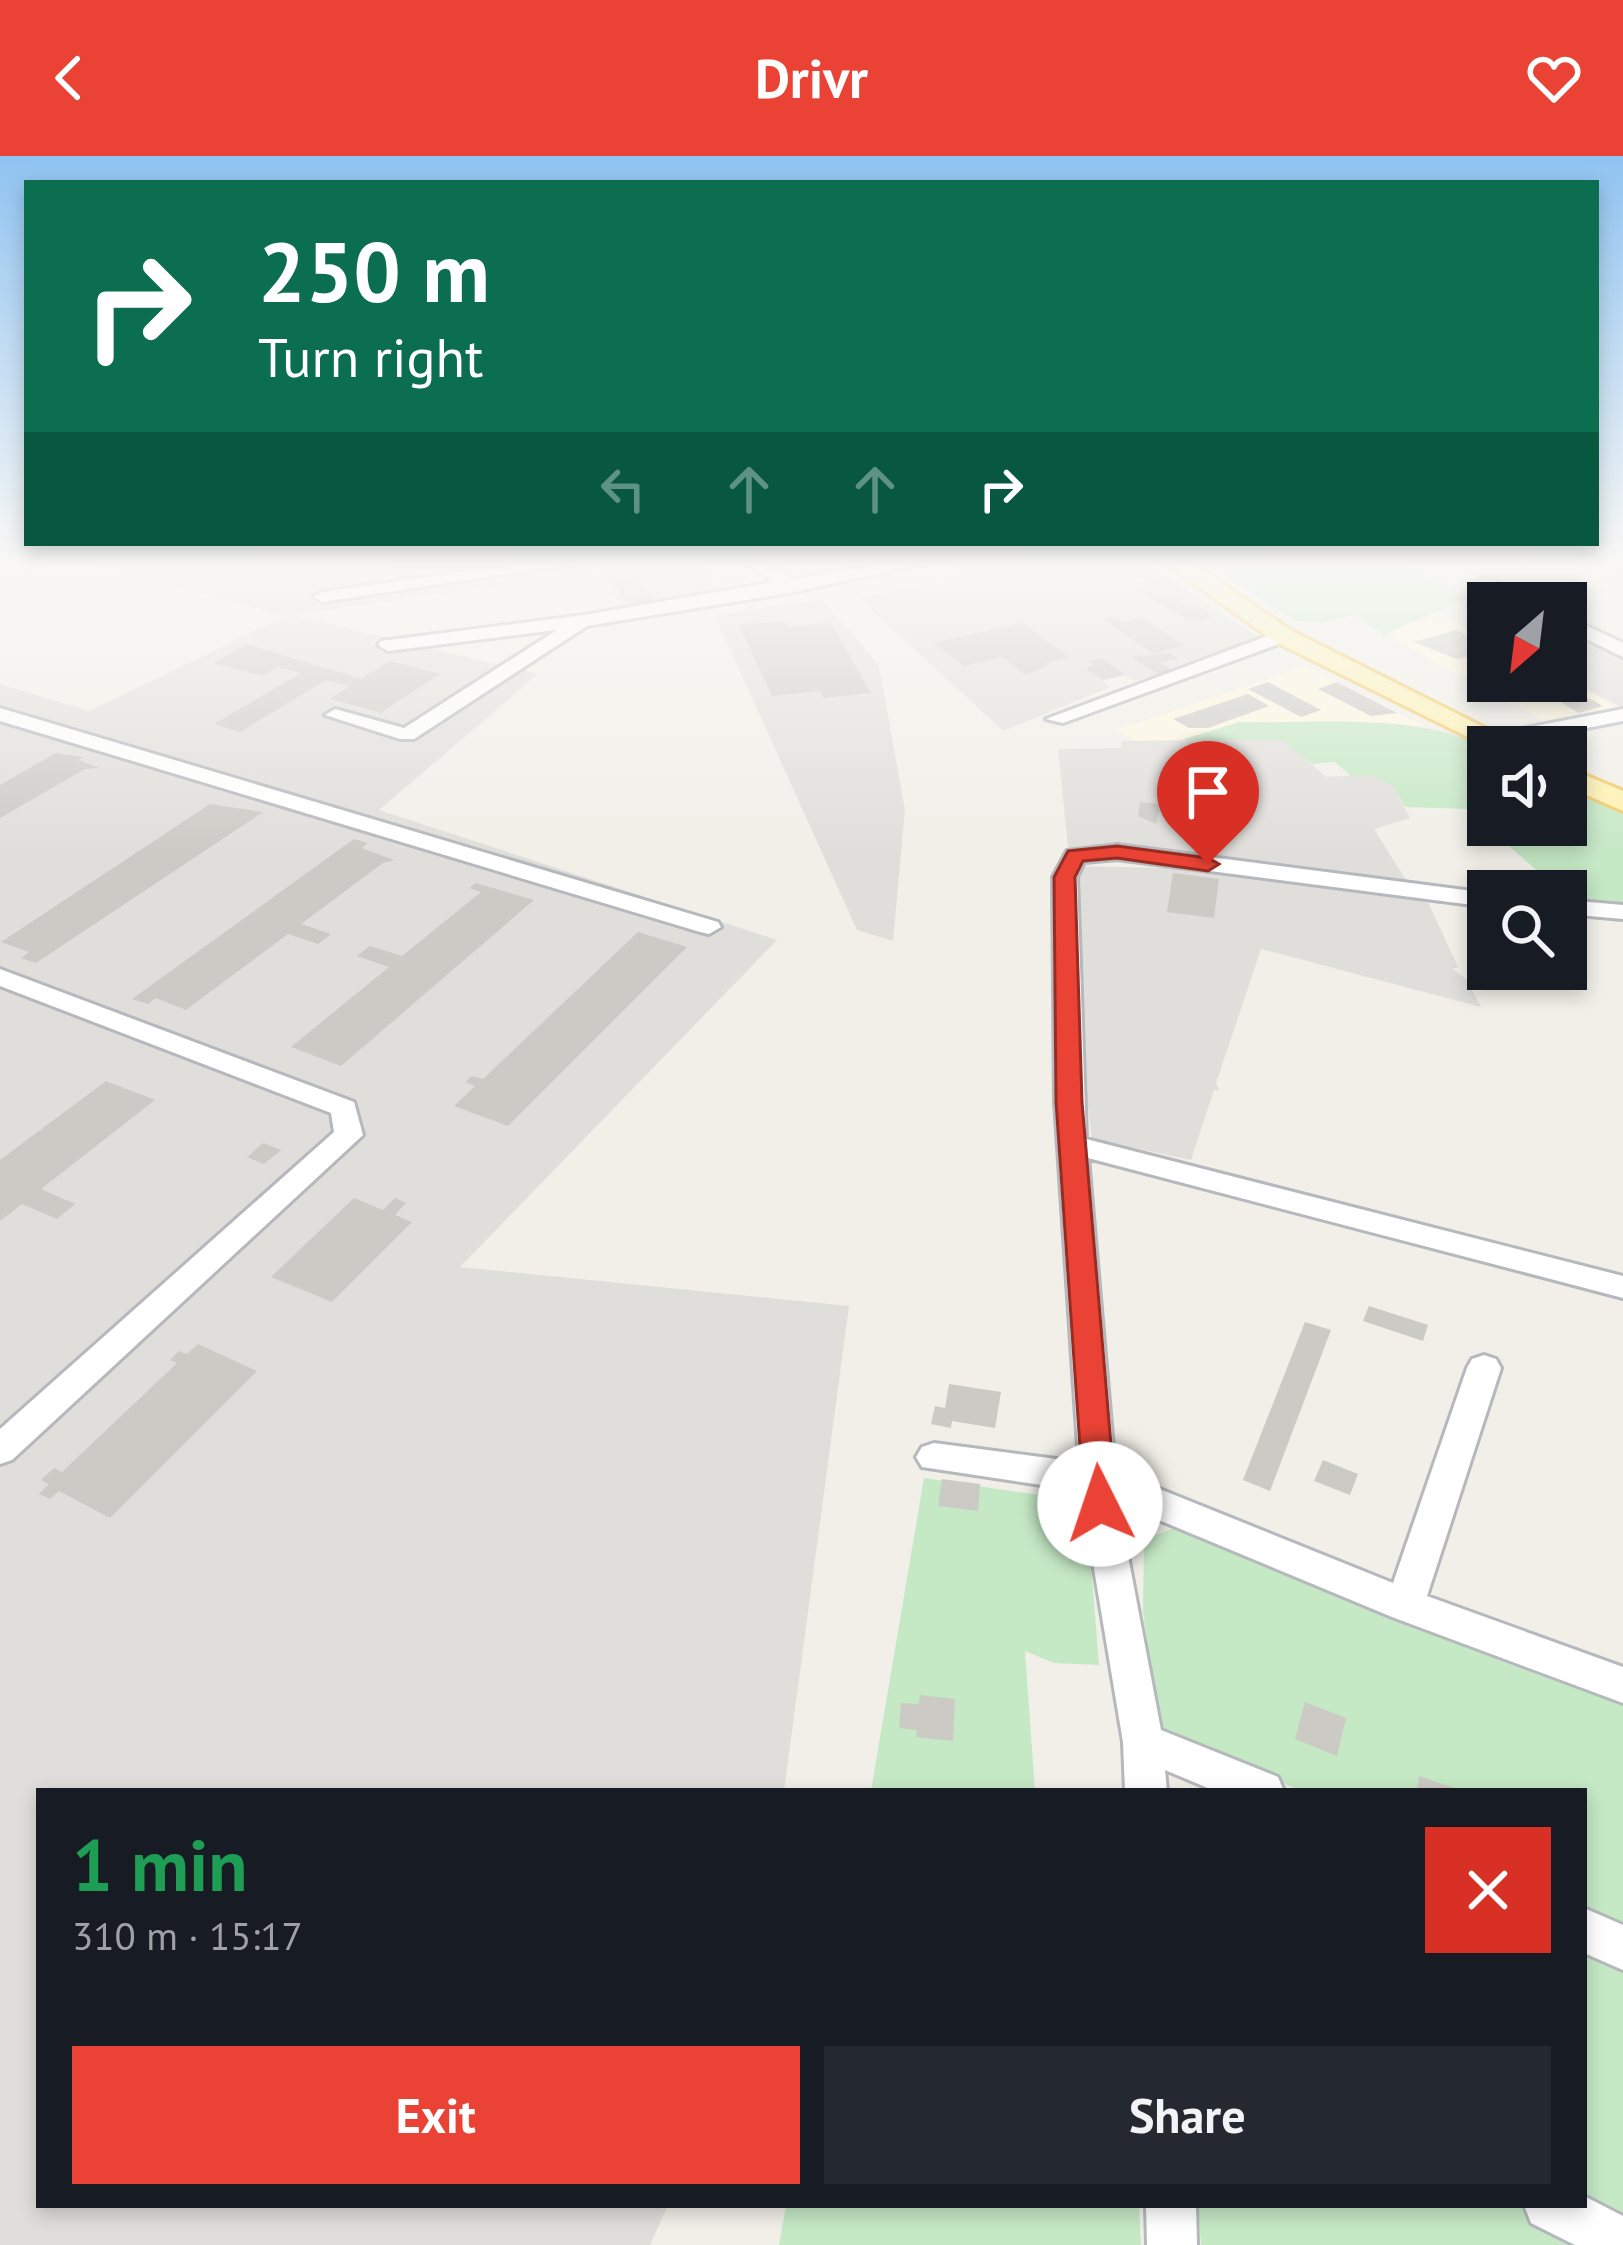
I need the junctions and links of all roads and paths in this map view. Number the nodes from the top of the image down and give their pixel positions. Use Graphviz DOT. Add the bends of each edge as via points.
graph roads {
  1 [pos="523,660"];
  2 [pos="1216,660"];
  3 [pos="1333,660"];
  4 [pos="0,715"];
  5 [pos="335,715"];
  6 [pos="1623,715"];
  7 [pos="1056,719"];
  8 [pos="1577,726"];
  9 [pos="1467,727"];
  10 [pos="1587,785"];
  11 [pos="1623,802"];
  12 [pos="1467,897"];
  13 [pos="1587,909"];
  14 [pos="1623,912"];
  15 [pos="709,927"];
  16 [pos="0,977"];
  17 [pos="1073,1145"];
  18 [pos="1623,1286"];
  19 [pos="1484,1368"];
  20 [pos="0,1450"];
  21 [pos="934,1457"];
  22 [pos="1098,1479"];
  23 [pos="1406,1605"];
  24 [pos="1623,1684"];
  25 [pos="1143,1742"];
  26 [pos="1146,1788"];
  27 [pos="1255,1788"];
  28 [pos="1587,1931"];
  29 [pos="1623,1948"];
  30 [pos="1171,2208"];
  31 [pos="1555,2208"];
  32 [pos="1623,2243"];
  33 [pos="1172,2245"];
  1 -- 5 [label="street" via="407,735"];
  2 -- 7 [label="street"];
  3 -- 9 [label="main road"];
  4 -- 15 [label="street"];
  6 -- 8 [label="street"];
  10 -- 11 [label="main road"];
  12 -- 17 [label="street" via="1117,852 1076,856 1065,877"];
  13 -- 14 [label="street"];
  16 -- 20 [label="street" via="344,1108 349,1136"];
  17 -- 18 [label="street"];
  17 -- 22 [label="street"];
  19 -- 23 [label="street"];
  21 -- 22 [label="street"];
  22 -- 23 [label="street"];
  22 -- 25 [label="street"];
  23 -- 24 [label="street"];
  25 -- 26 [label="street"];
  25 -- 27 [label="street"];
  28 -- 29 [label="street"];
  30 -- 33 [label="street"];
  31 -- 32 [label="street"];
}
